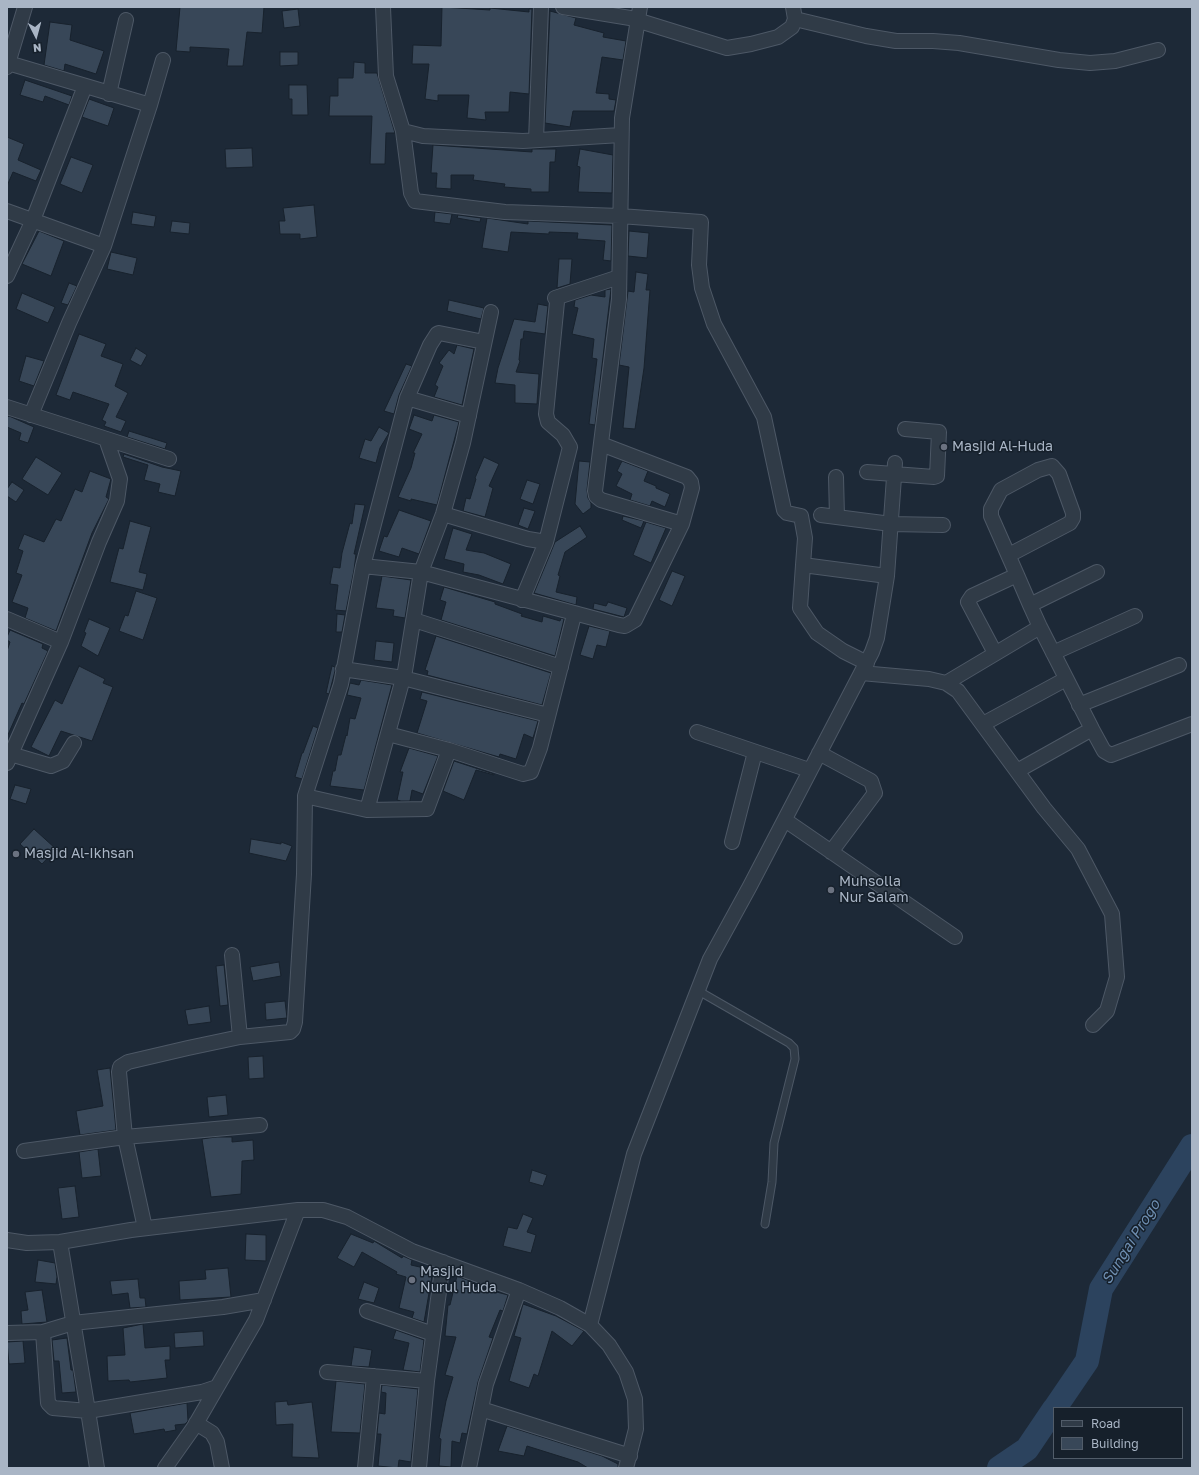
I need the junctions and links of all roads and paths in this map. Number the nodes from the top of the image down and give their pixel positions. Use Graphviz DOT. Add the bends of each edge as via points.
graph roads {
  1 [pos="25,7"];
  2 [pos="383,7"];
  3 [pos="541,7"];
  4 [pos="563,7"];
  5 [pos="640,7"];
  6 [pos="794,13"];
  7 [pos="126,20"];
  8 [pos="637,22"];
  9 [pos="1158,50"];
  10 [pos="163,60"];
  11 [pos="8,65"];
  12 [pos="85,86"];
  13 [pos="109,94"];
  14 [pos="150,105"];
  15 [pos="403,131"];
  16 [pos="621,135"];
  17 [pos="536,140"];
  18 [pos="7,211"];
  19 [pos="620,216"];
  20 [pos="33,220"];
  21 [pos="104,246"];
  22 [pos="7,276"];
  23 [pos="619,276"];
  24 [pos="491,312"];
  25 [pos="484,342"];
  26 [pos="407,398"];
  27 [pos="7,407"];
  28 [pos="31,415"];
  29 [pos="469,416"];
  30 [pos="905,429"];
  31 [pos="106,439"];
  32 [pos="601,444"];
  33 [pos="169,459"];
  34 [pos="894,468"];
  35 [pos="867,472"];
  36 [pos="836,477"];
  37 [pos="443,514"];
  38 [pos="821,515"];
  39 [pos="837,517"];
  40 [pos="682,524"];
  41 [pos="891,524"];
  42 [pos="943,525"];
  43 [pos="546,542"];
  44 [pos="1009,555"];
  45 [pos="803,565"];
  46 [pos="363,566"];
  47 [pos="421,572"];
  48 [pos="1097,572"];
  49 [pos="1017,575"];
  50 [pos="887,576"];
  51 [pos="522,600"];
  52 [pos="1030,605"];
  53 [pos="574,615"];
  54 [pos="1135,616"];
  55 [pos="7,619"];
  56 [pos="414,620"];
  57 [pos="1040,627"];
  58 [pos="61,642"];
  59 [pos="996,653"];
  60 [pos="1053,653"];
  61 [pos="1179,665"];
  62 [pos="561,667"];
  63 [pos="864,668"];
  64 [pos="343,669"];
  65 [pos="403,678"];
  66 [pos="1066,679"];
  67 [pos="946,683"];
  68 [pos="1080,705"];
  69 [pos="548,716"];
  70 [pos="983,724"];
  71 [pos="1192,724"];
  72 [pos="1092,729"];
  73 [pos="697,732"];
  74 [pos="388,734"];
  75 [pos="74,743"];
  76 [pos="449,750"];
  77 [pos="754,752"];
  78 [pos="819,754"];
  79 [pos="8,757"];
  80 [pos="809,770"];
  81 [pos="1017,771"];
  82 [pos="305,796"];
  83 [pos="367,810"];
  84 [pos="784,820"];
  85 [pos="732,842"];
  86 [pos="831,852"];
  87 [pos="955,937"];
  88 [pos="232,955"];
  89 [pos="697,990"];
  90 [pos="1093,1025"];
  91 [pos="240,1037"];
  92 [pos="260,1125"];
  93 [pos="125,1137"];
  94 [pos="24,1151"];
  95 [pos="298,1210"];
  96 [pos="765,1224"];
  97 [pos="145,1228"];
  98 [pos="7,1240"];
  99 [pos="60,1242"];
  100 [pos="443,1262"];
  101 [pos="519,1290"];
  102 [pos="264,1300"];
  103 [pos="367,1311"];
  104 [pos="73,1323"];
  105 [pos="590,1325"];
  106 [pos="43,1332"];
  107 [pos="7,1333"];
  108 [pos="433,1334"];
  109 [pos="328,1372"];
  110 [pos="374,1376"];
  111 [pos="427,1381"];
  112 [pos="217,1387"];
  113 [pos="481,1409"];
  114 [pos="88,1411"];
  115 [pos="196,1423"];
  116 [pos="628,1462"];
  117 [pos="97,1468"];
  118 [pos="165,1468"];
  119 [pos="222,1468"];
  120 [pos="365,1468"];
  121 [pos="419,1468"];
  122 [pos="469,1468"];
  1 -- 11 [label="street"];
  2 -- 15 [label="street" via="386,76"];
  3 -- 17 [label="street"];
  4 -- 8 [label="street" via="630,18"];
  5 -- 8 [label="street"];
  6 -- 8 [label="street" via="792,27 778,37 727,48"];
  6 -- 9 [label="street" via="866,36 896,41 959,44 1067,61 1115,61"];
  7 -- 13 [label="street"];
  8 -- 16 [label="street"];
  10 -- 14 [label="street"];
  11 -- 12 [label="street"];
  12 -- 13 [label="street"];
  12 -- 20 [label="street"];
  13 -- 14 [label="street"];
  14 -- 21 [label="street"];
  15 -- 17 [label="street" via="423,136"];
  15 -- 19 [label="street" via="411,193 419,203 439,203 505,212"];
  16 -- 17 [label="street"];
  16 -- 19 [label="street"];
  18 -- 20 [label="street"];
  19 -- 23 [label="street"];
  19 -- 45 [label="street" via="701,222 699,266 702,288 714,324 764,417 784,510 802,516 805,538"];
  20 -- 21 [label="street"];
  20 -- 22 [label="street"];
  21 -- 28 [label="street"];
  23 -- 32 [label="street" via="619,300"];
  23 -- 43 [label="street" via="556,300 546,414 548,422 563,435 570,447"];
  24 -- 25 [label="street"];
  25 -- 26 [label="street" via="437,334"];
  25 -- 29 [label="street"];
  26 -- 29 [label="street"];
  26 -- 46 [label="street"];
  27 -- 28 [label="street"];
  28 -- 31 [label="street"];
  29 -- 37 [label="street"];
  30 -- 34 [label="street" via="939,432 937,476"];
  31 -- 33 [label="street"];
  31 -- 58 [label="street" via="120,479 117,501"];
  32 -- 40 [label="street" via="687,477 692,482 692,488"];
  32 -- 40 [label="street" via="595,491 598,498"];
  34 -- 35 [label="street"];
  34 -- 41 [label="street"];
  36 -- 39 [label="street"];
  37 -- 43 [label="street"];
  37 -- 47 [label="street"];
  38 -- 39 [label="street"];
  39 -- 41 [label="street"];
  40 -- 53 [label="street" via="635,620 625,626"];
  41 -- 42 [label="street"];
  41 -- 50 [label="street"];
  43 -- 51 [label="street"];
  44 -- 44 [label="street" via="992,516 991,509 996,498 1001,490 1012,483 1052,466 1059,474 1073,518 1070,523"];
  44 -- 49 [label="street"];
  45 -- 50 [label="street"];
  45 -- 63 [label="street" via="800,608 817,633"];
  46 -- 47 [label="street"];
  46 -- 64 [label="street"];
  47 -- 51 [label="street"];
  47 -- 56 [label="street"];
  48 -- 52 [label="street"];
  49 -- 52 [label="street"];
  49 -- 59 [label="street" via="972,596 968,602"];
  50 -- 63 [label="street" via="877,638"];
  51 -- 53 [label="street"];
  52 -- 57 [label="street"];
  53 -- 62 [label="street"];
  54 -- 60 [label="street"];
  55 -- 58 [label="street"];
  56 -- 62 [label="street"];
  56 -- 65 [label="street"];
  57 -- 59 [label="street"];
  57 -- 60 [label="street"];
  58 -- 79 [label="street"];
  59 -- 67 [label="street"];
  60 -- 66 [label="street"];
  61 -- 68 [label="street"];
  62 -- 69 [label="street"];
  63 -- 67 [label="street"];
  63 -- 78 [label="street"];
  64 -- 65 [label="street"];
  64 -- 82 [label="street" via="341,684"];
  65 -- 69 [label="street"];
  65 -- 74 [label="street"];
  66 -- 68 [label="street"];
  66 -- 70 [label="street"];
  67 -- 70 [label="street" via="958,691"];
  68 -- 72 [label="street"];
  69 -- 76 [label="street" via="536,762 528,774"];
  70 -- 81 [label="street"];
  71 -- 72 [label="street" via="1111,755 1104,751"];
  72 -- 81 [label="street"];
  73 -- 77 [label="street"];
  74 -- 76 [label="street"];
  74 -- 83 [label="street"];
  75 -- 79 [label="street" via="63,761 51,766"];
  76 -- 83 [label="street" via="427,809"];
  77 -- 80 [label="street"];
  77 -- 85 [label="street"];
  78 -- 80 [label="street"];
  78 -- 86 [label="street" via="871,780 875,793"];
  80 -- 84 [label="street"];
  81 -- 90 [label="street" via="1078,849 1112,914 1117,977 1107,1011"];
  82 -- 83 [label="street"];
  82 -- 91 [label="street" via="304,874 295,1022 290,1032"];
  84 -- 86 [label="street"];
  84 -- 89 [label="street" via="710,959"];
  86 -- 87 [label="street"];
  88 -- 91 [label="street"];
  89 -- 96 [label="lane" via="794,1048 795,1059 774,1143 772,1182"];
  89 -- 105 [label="street" via="634,1154"];
  91 -- 93 [label="street" via="123,1064 119,1072"];
  92 -- 93 [label="street"];
  93 -- 94 [label="street"];
  93 -- 97 [label="street"];
  95 -- 97 [label="street"];
  95 -- 100 [label="street" via="323,1210 347,1217 412,1251"];
  95 -- 102 [label="street"];
  97 -- 99 [label="street"];
  98 -- 99 [label="street" via="27,1243"];
  99 -- 104 [label="street"];
  100 -- 101 [label="street"];
  100 -- 108 [label="street"];
  101 -- 105 [label="street"];
  101 -- 113 [label="street" via="486,1384"];
  102 -- 104 [label="street" via="223,1307"];
  102 -- 112 [label="street" via="256,1320"];
  103 -- 108 [label="street"];
  104 -- 106 [label="street"];
  104 -- 114 [label="street"];
  105 -- 116 [label="street" via="610,1345 626,1372 635,1400 636,1429"];
  106 -- 107 [label="street"];
  106 -- 114 [label="street" via="49,1406"];
  108 -- 111 [label="street"];
  109 -- 110 [label="street"];
  110 -- 111 [label="street"];
  110 -- 120 [label="street"];
  111 -- 121 [label="street"];
  112 -- 114 [label="street" via="202,1392"];
  112 -- 115 [label="street"];
  113 -- 116 [label="street"];
  113 -- 122 [label="street"];
  114 -- 117 [label="street"];
  115 -- 118 [label="street"];
  115 -- 119 [label="street" via="212,1433 218,1442"];
}
